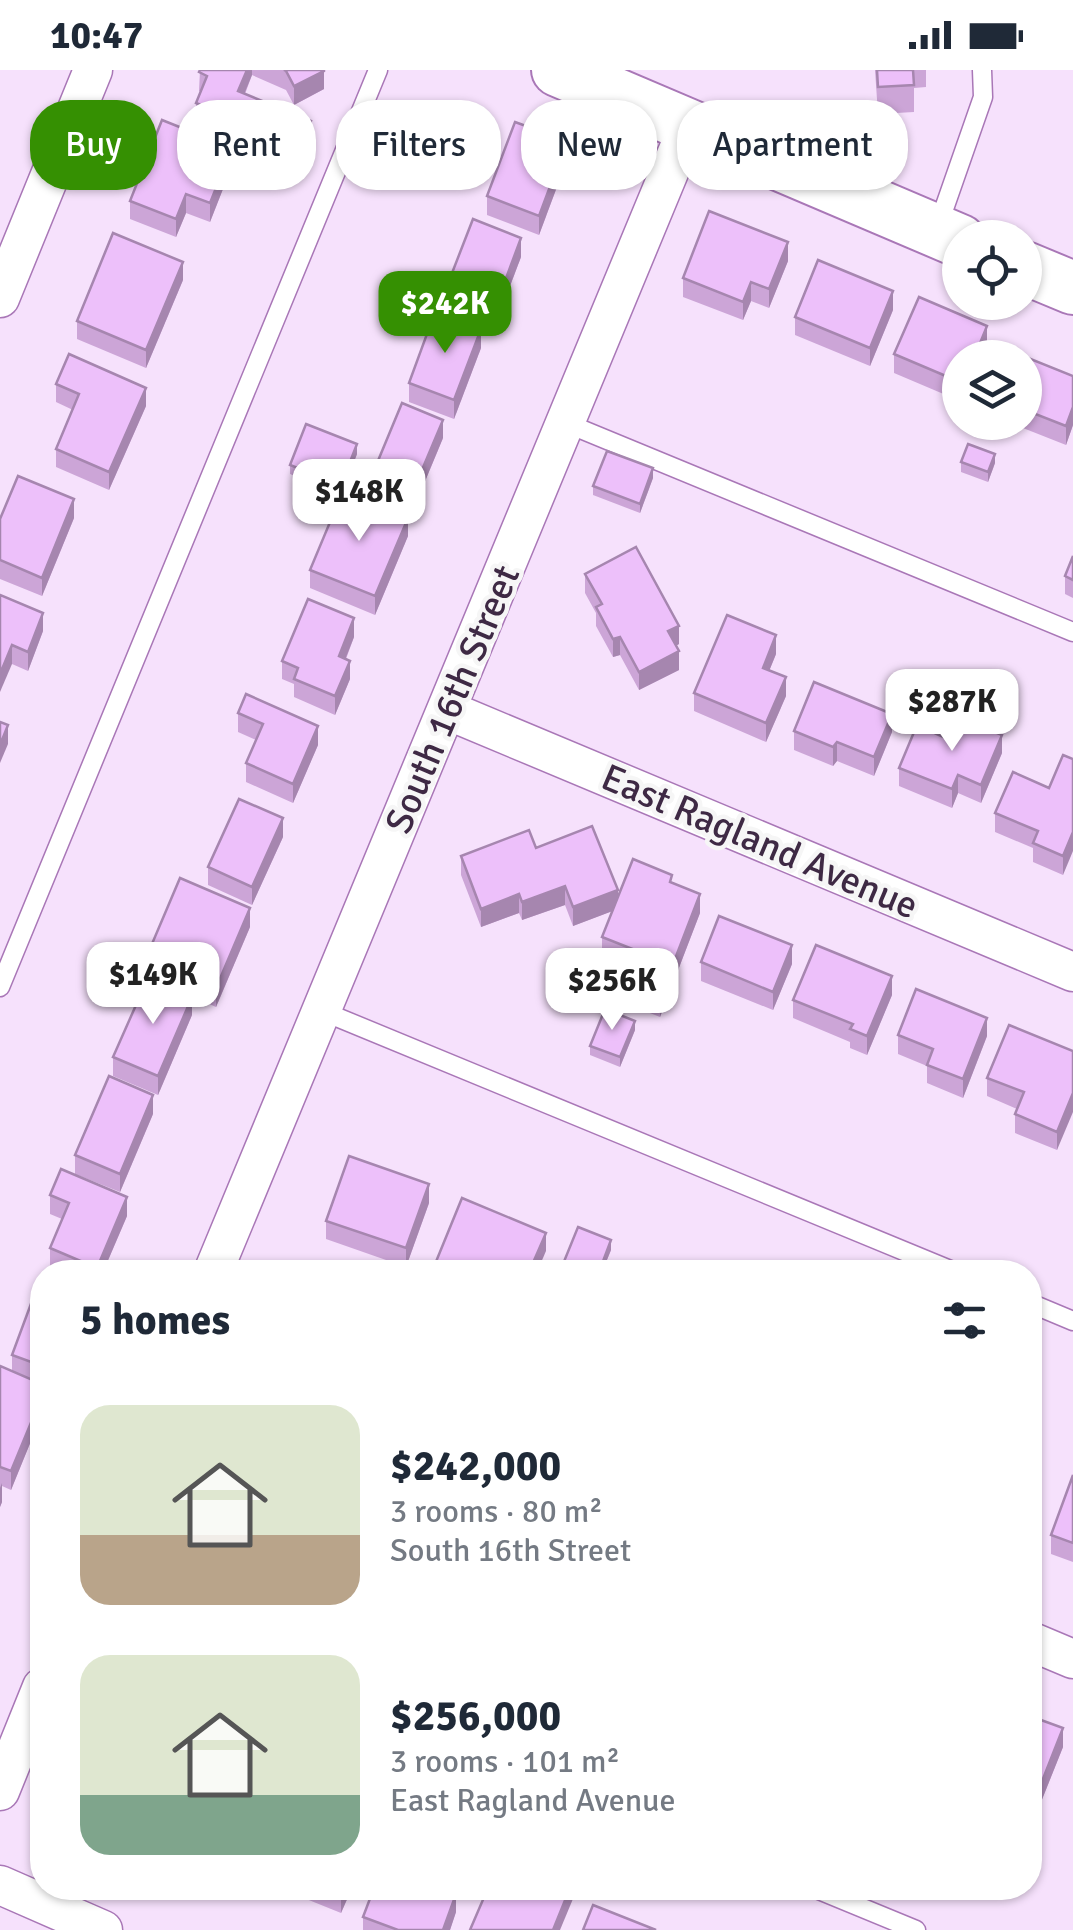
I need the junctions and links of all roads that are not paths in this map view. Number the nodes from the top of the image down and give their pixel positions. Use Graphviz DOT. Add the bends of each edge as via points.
graph roads {
  1 [pos="93,70"];
  2 [pos="378,70"];
  3 [pos="558,70"];
  4 [pos="982,70"];
  5 [pos="677,119"];
  6 [pos="677,155"];
  7 [pos="842,190"];
  8 [pos="952,220"];
  9 [pos="942,233"];
  10 [pos="1042,275"];
  11 [pos="1073,288"];
  12 [pos="0,298"];
  13 [pos="566,423"];
  14 [pos="1073,632"];
  15 [pos="447,710"];
  16 [pos="1073,972"];
  17 [pos="0,987"];
  18 [pos="322,1011"];
  19 [pos="218,1260"];
  20 [pos="926,1260"];
  21 [pos="1042,1309"];
  22 [pos="1073,1321"];
  23 [pos="1042,1646"];
  24 [pos="1073,1659"];
  25 [pos="30,1717"];
  26 [pos="0,1791"];
  27 [pos="0,1886"];
  28 [pos="30,1899"];
  29 [pos="33,1900"];
  30 [pos="843,1900"];
  31 [pos="103,1930"];
  32 [pos="916,1930"];
  1 -- 12 [label="street"];
  2 -- 17 [label="lane"];
  3 -- 5 [label="street"];
  4 -- 8 [label="lane" via="982,98"];
  6 -- 13 [label="street, South 16th Street"];
  7 -- 9 [label="street"];
  10 -- 11 [label="street"];
  13 -- 14 [label="lane"];
  13 -- 15 [label="street, South 16th Street"];
  15 -- 16 [label="street, East Ragland Avenue"];
  15 -- 18 [label="street, South 16th Street"];
  18 -- 19 [label="street, South 16th Street"];
  18 -- 20 [label="lane"];
  21 -- 22 [label="lane"];
  23 -- 24 [label="street"];
  25 -- 26 [label="street"];
  27 -- 28 [label="street"];
  29 -- 31 [label="street"];
  30 -- 32 [label="lane"];
}
